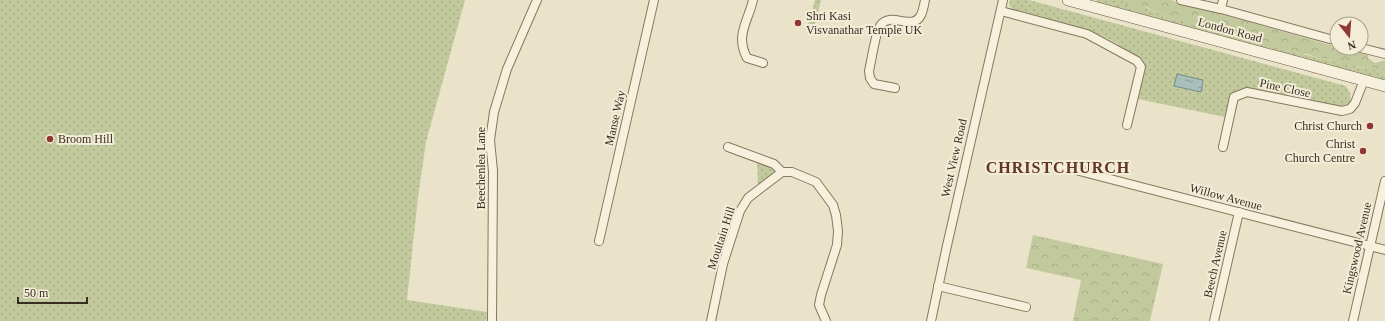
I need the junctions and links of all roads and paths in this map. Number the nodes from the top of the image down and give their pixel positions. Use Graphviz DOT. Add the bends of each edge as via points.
graph roads {
  1 [pos="537,0"];
  2 [pos="654,0"];
  3 [pos="753,0"];
  4 [pos="925,0"];
  5 [pos="1004,0"];
  6 [pos="1068,0"];
  7 [pos="1181,0"];
  8 [pos="1223,0"];
  9 [pos="1085,2"];
  10 [pos="1221,9"];
  11 [pos="1001,11"];
  12 [pos="1329,39"];
  13 [pos="1369,50"];
  14 [pos="1385,54"];
  15 [pos="763,63"];
  16 [pos="1364,80"];
  17 [pos="1385,86"];
  18 [pos="895,88"];
  19 [pos="1128,125"];
  20 [pos="728,147"];
  21 [pos="1223,147"];
  22 [pos="1060,166"];
  23 [pos="782,172"];
  24 [pos="1385,181"];
  25 [pos="1239,212"];
  26 [pos="599,241"];
  27 [pos="1370,246"];
  28 [pos="1385,250"];
  29 [pos="938,286"];
  30 [pos="1026,306"];
  31 [pos="492,321"];
  32 [pos="711,321"];
  33 [pos="826,321"];
  34 [pos="931,321"];
  35 [pos="1214,321"];
  36 [pos="1353,321"];
  1 -- 31 [label="street, Beechenlea Lane" via="507,69 494,112 490,140 493,171"];
  2 -- 26 [label="street, Manse Way"];
  3 -- 15 [label="street" via="741,38 747,58"];
  4 -- 18 [label="street" via="922,15 918,20 911,22 891,19 879,26 869,71 870,78 874,84"];
  5 -- 11 [label="street, West View Road"];
  6 -- 9 [label="main road, London Road"];
  7 -- 10 [label="street"];
  8 -- 10 [label="street"];
  9 -- 16 [label="main road, London Road"];
  10 -- 12 [label="street"];
  11 -- 19 [label="street" via="1087,34 1137,61 1141,67"];
  11 -- 29 [label="street, West View Road"];
  13 -- 14 [label="street"];
  16 -- 17 [label="main road, London Road"];
  16 -- 21 [label="street, Pine Close" via="1355,103 1350,109 1342,111 1247,92 1234,98"];
  20 -- 23 [label="street" via="774,164"];
  22 -- 25 [label="street, Willow Avenue"];
  23 -- 32 [label="street, Moultain Hill" via="748,198 740,211 723,264"];
  23 -- 33 [label="street" via="792,172 816,182 836,215 837,245 819,305"];
  24 -- 27 [label="street, Kingswood Avenue"];
  25 -- 27 [label="street, Willow Avenue"];
  25 -- 35 [label="street, Beech Avenue"];
  27 -- 28 [label="street, Willow Avenue"];
  27 -- 36 [label="street, Kingswood Avenue"];
  29 -- 30 [label="street"];
  29 -- 34 [label="street, West View Road"];
}
